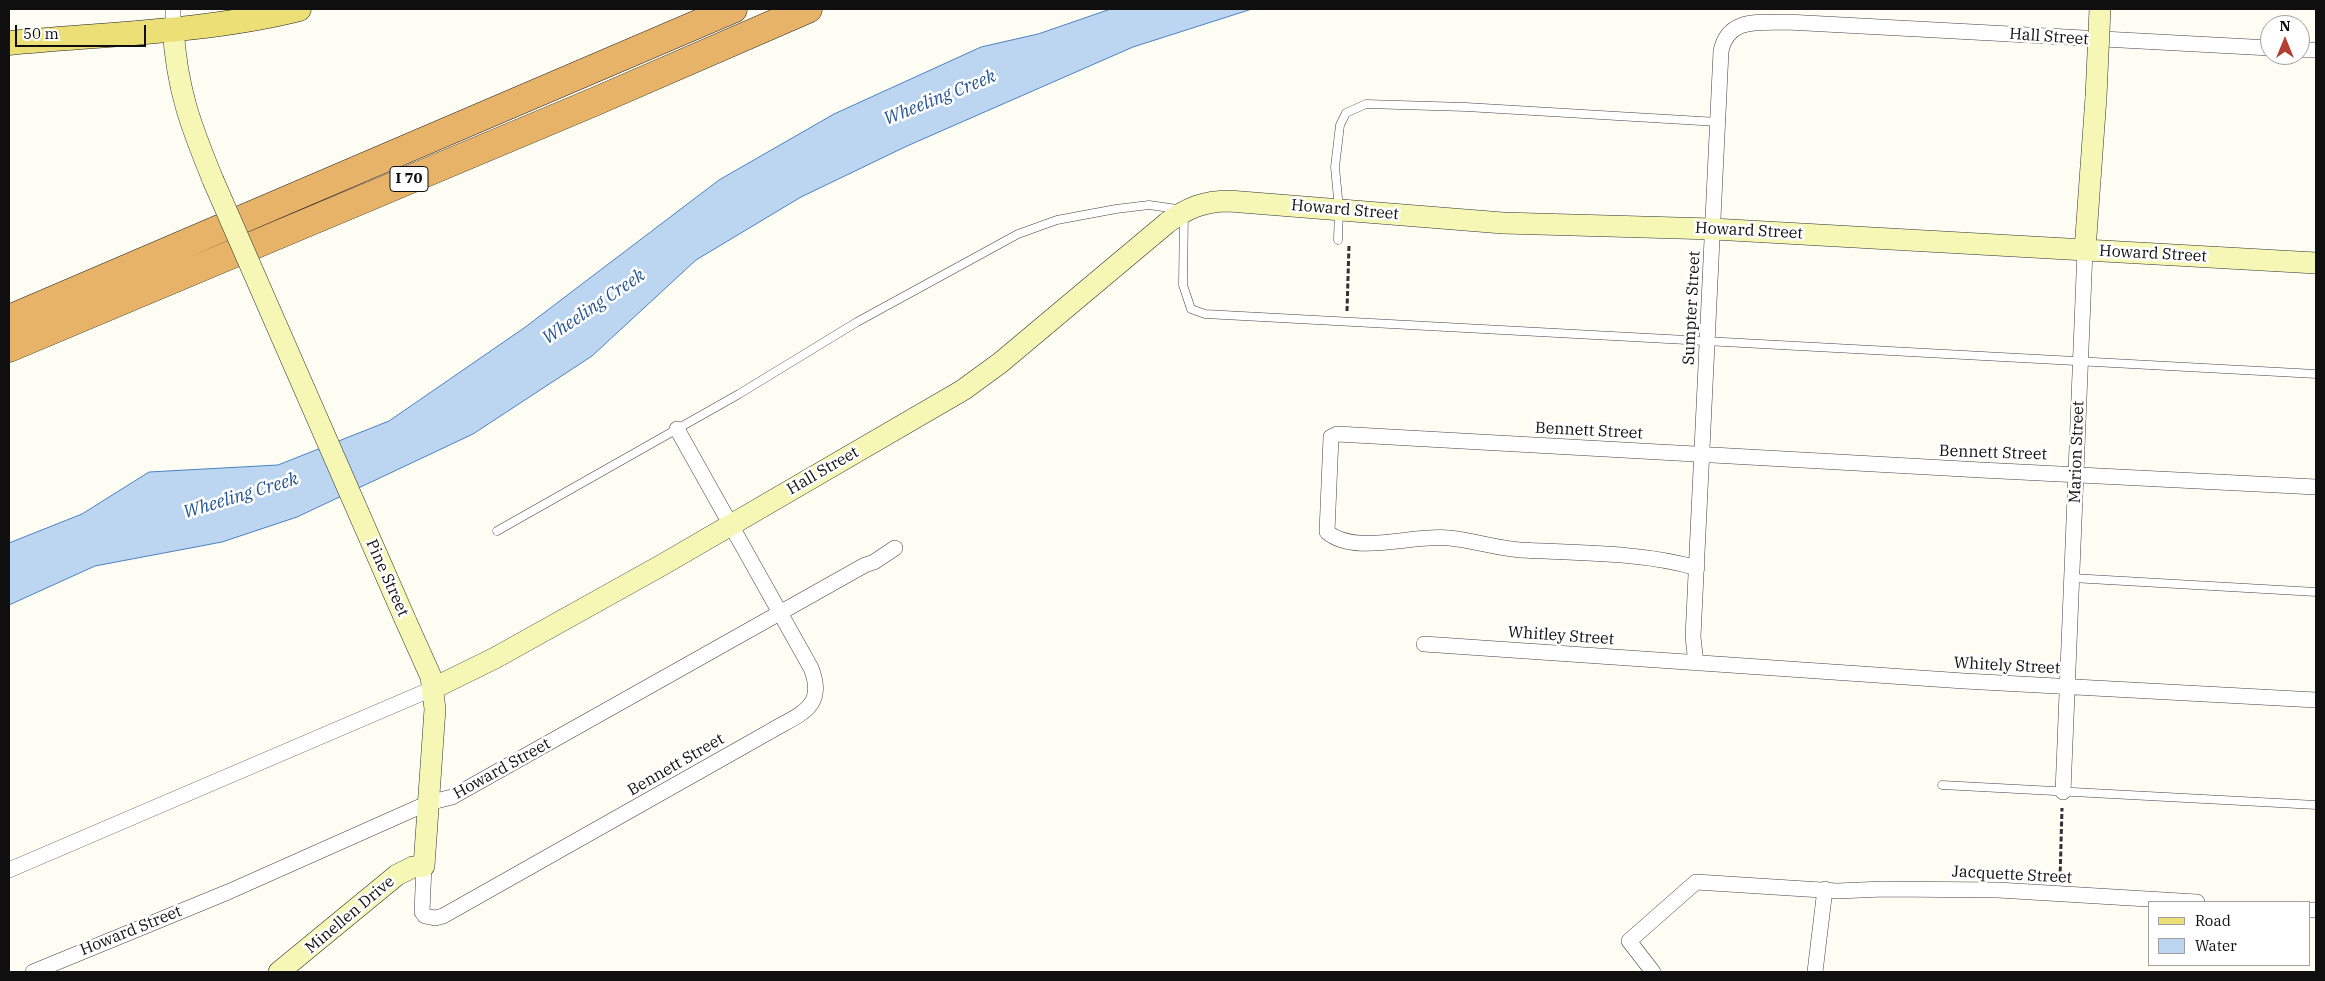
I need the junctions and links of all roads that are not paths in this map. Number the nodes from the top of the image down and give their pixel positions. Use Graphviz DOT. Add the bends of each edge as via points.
graph roads {
  1 [pos="298,9"];
  2 [pos="733,9"];
  3 [pos="808,9"];
  4 [pos="2100,9"];
  5 [pos="173,18"];
  6 [pos="1828,24"];
  7 [pos="9,42"];
  8 [pos="2260,47"];
  9 [pos="1718,122"];
  10 [pos="1184,210"];
  11 [pos="1339,210"];
  12 [pos="1713,229"];
  13 [pos="1338,240"];
  14 [pos="2085,250"];
  15 [pos="2316,263"];
  16 [pos="9,319"];
  17 [pos="1707,341"];
  18 [pos="9,348"];
  19 [pos="2081,360"];
  20 [pos="2316,374"];
  21 [pos="677,429"];
  22 [pos="1701,454"];
  23 [pos="2077,474"];
  24 [pos="2316,486"];
  25 [pos="731,523"];
  26 [pos="497,531"];
  27 [pos="895,548"];
  28 [pos="1696,568"];
  29 [pos="2072,578"];
  30 [pos="2316,592"];
  31 [pos="780,610"];
  32 [pos="1424,644"];
  33 [pos="1696,663"];
  34 [pos="2066,686"];
  35 [pos="434,688"];
  36 [pos="2316,700"];
  37 [pos="1942,785"];
  38 [pos="2063,792"];
  39 [pos="428,803"];
  40 [pos="2316,805"];
  41 [pos="424,866"];
  42 [pos="9,870"];
  43 [pos="502,884"];
  44 [pos="1825,889"];
  45 [pos="2180,901"];
  46 [pos="33,972"];
  47 [pos="279,972"];
  48 [pos="1653,972"];
  49 [pos="1815,972"];
  1 -- 5 [label="main road" via="245,20"];
  2 -- 16 [label="highway, I 70"];
  3 -- 18 [label="highway, I 70"];
  4 -- 14 [label="street, Marion Street, bridge"];
  5 -- 7 [label="main road"];
  5 -- 35 [label="street, Pine Street, bridge" via="183,100 190,125"];
  6 -- 8 [label="street, Hall Street"];
  6 -- 9 [label="street, Sumpter Street" via="1749,24 1731,30 1723,40 1721,51"];
  9 -- 11 [label="lane" via="1366,104 1346,113 1340,125 1335,167"];
  9 -- 12 [label="street, Sumpter Street"];
  10 -- 11 [label="street, Howard Street" via="1214,201"];
  10 -- 17 [label="lane" via="1183,285 1191,309 1205,314"];
  10 -- 21 [label="lane" via="1149,205 1116,209 1056,220 1026,231 857,322"];
  10 -- 25 [label="street, Hall Street" via="964,390"];
  11 -- 12 [label="street, Howard Street" via="1503,224"];
  11 -- 13 [label="lane"];
  12 -- 14 [label="street, Howard Street"];
  12 -- 17 [label="street, Sumpter Street"];
  14 -- 15 [label="street, Howard Street"];
  14 -- 19 [label="street, Marion Street"];
  17 -- 19 [label="lane"];
  17 -- 22 [label="street, Sumpter Street"];
  19 -- 20 [label="lane"];
  19 -- 23 [label="street, Marion Street"];
  21 -- 25 [label="street, Bennett Street"];
  21 -- 26 [label="lane"];
  22 -- 23 [label="street, Bennett Street"];
  22 -- 28 [label="street, Sumpter Street"];
  22 -- 28 [label="street, Bennett Street" via="1337,434 1331,437 1327,532 1335,539 1351,543 1425,536 1450,538 1494,547 1661,560"];
  23 -- 24 [label="street, Bennett Street"];
  23 -- 29 [label="street, Marion Street"];
  25 -- 31 [label="street, Bennett Street"];
  25 -- 35 [label="street, Hall Street" via="503,654"];
  27 -- 31 [label="street, Howard Street"];
  28 -- 33 [label="street, Sumpter Street" via="1693,637"];
  29 -- 30 [label="lane"];
  29 -- 34 [label="street, Marion Street"];
  31 -- 39 [label="street, Howard Street" via="452,797"];
  31 -- 43 [label="street, Bennett Street" via="816,680 815,699 809,707"];
  32 -- 33 [label="street, Whitley Street"];
  33 -- 34 [label="street, Whitely Street"];
  34 -- 36 [label="street, Whitely Street"];
  34 -- 38 [label="street, Marion Street"];
  35 -- 39 [label="street, Pine Street"];
  35 -- 42 [label="street"];
  37 -- 38 [label="lane"];
  38 -- 40 [label="lane"];
  39 -- 41 [label="street, Pine Street"];
  39 -- 46 [label="street, Howard Street" via="228,892"];
  41 -- 43 [label="street, Pine Street" via="422,912 430,918 460,908"];
  41 -- 47 [label="street, Minellen Drive" via="413,867 397,875"];
  44 -- 45 [label="street, Jacquette Street" via="1998,890"];
  44 -- 48 [label="street, Jacquette Street" via="1696,882 1629,941"];
  44 -- 49 [label="street"];
}
